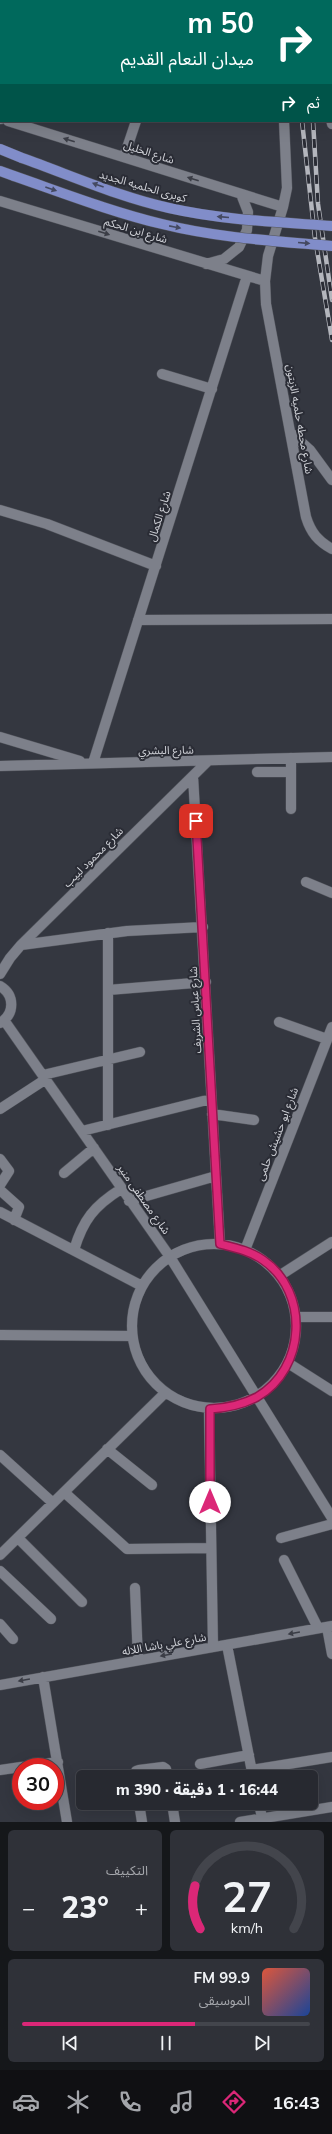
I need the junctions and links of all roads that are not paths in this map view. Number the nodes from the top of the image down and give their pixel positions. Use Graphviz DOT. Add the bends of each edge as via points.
graph roads {
  1 [pos="11,122"];
  2 [pos="45,122"];
  3 [pos="136,122"];
  4 [pos="284,122"];
  5 [pos="42,131"];
  6 [pos="0,150"];
  7 [pos="124,157"];
  8 [pos="0,171"];
  9 [pos="241,194"];
  10 [pos="0,201"];
  11 [pos="283,207"];
  12 [pos="332,226"];
  13 [pos="332,246"];
  14 [pos="206,264"];
  15 [pos="247,276"];
  16 [pos="265,281"];
  17 [pos="162,374"];
  18 [pos="212,389"];
  19 [pos="291,432"];
  20 [pos="332,480"];
  21 [pos="0,510"];
  22 [pos="332,549"];
  23 [pos="156,566"];
  24 [pos="332,619"];
  25 [pos="138,620"];
  26 [pos="0,737"];
  27 [pos="332,757"];
  28 [pos="291,758"];
  29 [pos="208,761"];
  30 [pos="90,764"];
  31 [pos="0,766"];
  32 [pos="257,772"];
  33 [pos="291,772"];
  34 [pos="193,776"];
  35 [pos="291,809"];
  36 [pos="306,882"];
  37 [pos="332,893"];
  38 [pos="203,927"];
  39 [pos="108,934"];
  40 [pos="21,945"];
  41 [pos="0,974"];
  42 [pos="206,982"];
  43 [pos="0,986"];
  44 [pos="108,990"];
  45 [pos="2,1021"];
  46 [pos="279,1022"];
  47 [pos="332,1027"];
  48 [pos="327,1039"];
  49 [pos="140,1052"];
  50 [pos="108,1060"];
  51 [pos="44,1077"];
  52 [pos="211,1099"];
  53 [pos="0,1109"];
  54 [pos="212,1114"];
  55 [pos="254,1120"];
  56 [pos="108,1125"];
  57 [pos="82,1131"];
  58 [pos="94,1148"];
  59 [pos="0,1159"];
  60 [pos="64,1173"];
  61 [pos="216,1176"];
  62 [pos="0,1185"];
  63 [pos="121,1189"];
  64 [pos="0,1190"];
  65 [pos="129,1201"];
  66 [pos="0,1212"];
  67 [pos="14,1220"];
  68 [pos="332,1242"];
  69 [pos="220,1244"];
  70 [pos="74,1250"];
  71 [pos="245,1250"];
  72 [pos="170,1257"];
  73 [pos="280,1276"];
  74 [pos="142,1286"];
  75 [pos="332,1317"];
  76 [pos="296,1318"];
  77 [pos="0,1335"];
  78 [pos="132,1336"];
  79 [pos="288,1363"];
  80 [pos="332,1391"];
  81 [pos="165,1393"];
  82 [pos="257,1397"];
  83 [pos="210,1409"];
  84 [pos="108,1449"];
  85 [pos="0,1455"];
  86 [pos="152,1484"];
  87 [pos="64,1492"];
  88 [pos="53,1503"];
  89 [pos="332,1518"];
  90 [pos="332,1524"];
  91 [pos="18,1538"];
  92 [pos="281,1538"];
  93 [pos="211,1548"];
  94 [pos="0,1555"];
  95 [pos="284,1560"];
  96 [pos="0,1571"];
  97 [pos="135,1588"];
  98 [pos="82,1602"];
  99 [pos="51,1619"];
  100 [pos="0,1624"];
  101 [pos="326,1627"];
  102 [pos="14,1638"];
  103 [pos="227,1645"];
  104 [pos="213,1647"];
  105 [pos="332,1654"];
  106 [pos="138,1660"];
  107 [pos="43,1677"];
  108 [pos="0,1685"];
  109 [pos="249,1755"];
  110 [pos="57,1758"];
  111 [pos="332,1758"];
  112 [pos="200,1764"];
  113 [pos="12,1768"];
  114 [pos="0,1770"];
  115 [pos="139,1770"];
  116 [pos="166,1770"];
  117 [pos="252,1770"];
  118 [pos="269,1770"];
  119 [pos="64,1802"];
  120 [pos="332,1807"];
  121 [pos="139,1810"];
  122 [pos="173,1810"];
  123 [pos="260,1810"];
  124 [pos="262,1818"];
  125 [pos="67,1822"];
  126 [pos="142,1822"];
  127 [pos="175,1822"];
  128 [pos="240,1822"];
  1 -- 5 [label="street, شارع الخليل"];
  2 -- 5 [label="street"];
  3 -- 7 [label="street"];
  4 -- 11 [label="street, شارع محطه حلميه الزيتون" via="287,169"];
  7 -- 5 [label="street, شارع الخليل, one-way"];
  12 -- 6 [label="main road, كوبرى الحلميه الجديد, one-way, bridge" via="214,217 168,208"];
  9 -- 7 [label="street, شارع الخليل, one-way"];
  8 -- 13 [label="main road, one-way, bridge" via="116,211 163,224 210,234"];
  9 -- 11 [label="street, شارع الخليل"];
  9 -- 14 [label="street" via="248,212 247,230 238,247 224,259"];
  10 -- 14 [label="street, شارع ابن الحكم, one-way"];
  11 -- 16 [label="street, شارع محطه حلميه الزيتون" via="268,256"];
  14 -- 15 [label="street, شارع ابن الحكم"];
  15 -- 16 [label="street, شارع ابن الحكم"];
  15 -- 18 [label="street, شارع الكمال"];
  16 -- 19 [label="street, شارع محطه حلميه الزيتون" via="266,304"];
  17 -- 18 [label="street"];
  18 -- 23 [label="street, شارع الكمال"];
  19 -- 20 [label="street" via="310,450"];
  19 -- 22 [label="street, شارع محطه حلميه الزيتون" via="310,530 318,541"];
  21 -- 23 [label="street" via="46,524"];
  23 -- 25 [label="street, شارع الكمال"];
  24 -- 25 [label="street"];
  25 -- 30 [label="street, شارع الكمال"];
  26 -- 30 [label="street"];
  27 -- 28 [label="street, شارع البشري"];
  28 -- 29 [label="street, شارع البشري"];
  28 -- 33 [label="street"];
  29 -- 30 [label="street, شارع البشري"];
  29 -- 34 [label="street, شارع محمود لبيب"];
  30 -- 31 [label="street, شارع البشري"];
  32 -- 33 [label="street"];
  33 -- 35 [label="street"];
  34 -- 38 [label="street, شارع عباس الشريف"];
  34 -- 40 [label="street, شارع محمود لبيب"];
  36 -- 37 [label="street"];
  38 -- 39 [label="street"];
  38 -- 42 [label="street, شارع عباس الشريف"];
  39 -- 40 [label="street"];
  39 -- 44 [label="street"];
  40 -- 41 [label="street, شارع محمود لبيب"];
  42 -- 44 [label="street"];
  42 -- 52 [label="street, شارع عباس الشريف"];
  43 -- 45 [label="street" via="6,991 12,1003 11,1009"];
  44 -- 50 [label="street"];
  45 -- 51 [label="street, شارع مصطفى منير"];
  46 -- 48 [label="street"];
  47 -- 48 [label="street, شارع ابو حشيش حلمى"];
  48 -- 71 [label="street, شارع ابو حشيش حلمى"];
  49 -- 50 [label="street"];
  50 -- 51 [label="street"];
  50 -- 56 [label="street"];
  51 -- 53 [label="street"];
  51 -- 57 [label="street, شارع مصطفى منير"];
  52 -- 54 [label="street, شارع عباس الشريف"];
  52 -- 56 [label="street"];
  54 -- 55 [label="street"];
  54 -- 61 [label="street, شارع عباس الشريف"];
  56 -- 57 [label="street"];
  57 -- 58 [label="street, شارع مصطفى منير"];
  58 -- 60 [label="street"];
  58 -- 63 [label="street, شارع مصطفى منير"];
  59 -- 62 [label="street" via="9,1171"];
  61 -- 65 [label="street"];
  61 -- 69 [label="street, شارع عباس الشريف"];
  63 -- 65 [label="street, شارع مصطفى منير"];
  63 -- 70 [label="street" via="104,1200 90,1214 80,1231"];
  64 -- 67 [label="street" via="19,1207"];
  65 -- 72 [label="street, شارع مصطفى منير"];
  66 -- 67 [label="street"];
  67 -- 70 [label="street"];
  68 -- 73 [label="street"];
  69 -- 71 [label="street"];
  69 -- 72 [label="street" via="194,1246"];
  70 -- 74 [label="street"];
  71 -- 73 [label="street" via="264,1260"];
  72 -- 74 [label="street"];
  72 -- 82 [label="street, شارع مصطفى منير"];
  73 -- 76 [label="street" via="288,1288"];
  74 -- 78 [label="street" via="135,1302"];
  75 -- 76 [label="street"];
  76 -- 79 [label="street" via="296,1341"];
  77 -- 78 [label="street"];
  78 -- 81 [label="street" via="138,1358 145,1371"];
  79 -- 80 [label="street"];
  79 -- 82 [label="street" via="270,1388"];
  81 -- 83 [label="street" via="184,1402"];
  81 -- 84 [label="street"];
  82 -- 83 [label="street" via="231,1406"];
  82 -- 89 [label="street, شارع مصطفى منير"];
  83 -- 93 [label="street"];
  84 -- 86 [label="street"];
  84 -- 87 [label="street"];
  85 -- 88 [label="street"];
  87 -- 88 [label="street"];
  87 -- 93 [label="street" via="123,1547 132,1550"];
  88 -- 91 [label="street"];
  90 -- 92 [label="street"];
  91 -- 94 [label="street"];
  91 -- 98 [label="street"];
  93 -- 104 [label="street"];
  95 -- 101 [label="street"];
  96 -- 99 [label="street"];
  97 -- 106 [label="street"];
  100 -- 102 [label="street"];
  101 -- 103 [label="street, شارع علي باشا اللاله, one-way"];
  101 -- 105 [label="street"];
  103 -- 104 [label="street, شارع علي باشا اللاله"];
  103 -- 109 [label="street"];
  104 -- 106 [label="street, شارع علي باشا اللاله, one-way"];
  106 -- 107 [label="street, شارع علي باشا اللاله"];
  107 -- 108 [label="street, شارع علي باشا اللاله, one-way"];
  107 -- 110 [label="street"];
  109 -- 112 [label="street"];
  109 -- 117 [label="street"];
  111 -- 118 [label="street"];
  113 -- 114 [label="street"];
  115 -- 116 [label="street" via="162,1767"];
  119 -- 125 [label="street"];
  120 -- 124 [label="street"];
  121 -- 126 [label="street"];
  122 -- 127 [label="street"];
  123 -- 124 [label="street"];
  124 -- 128 [label="street"];
}
